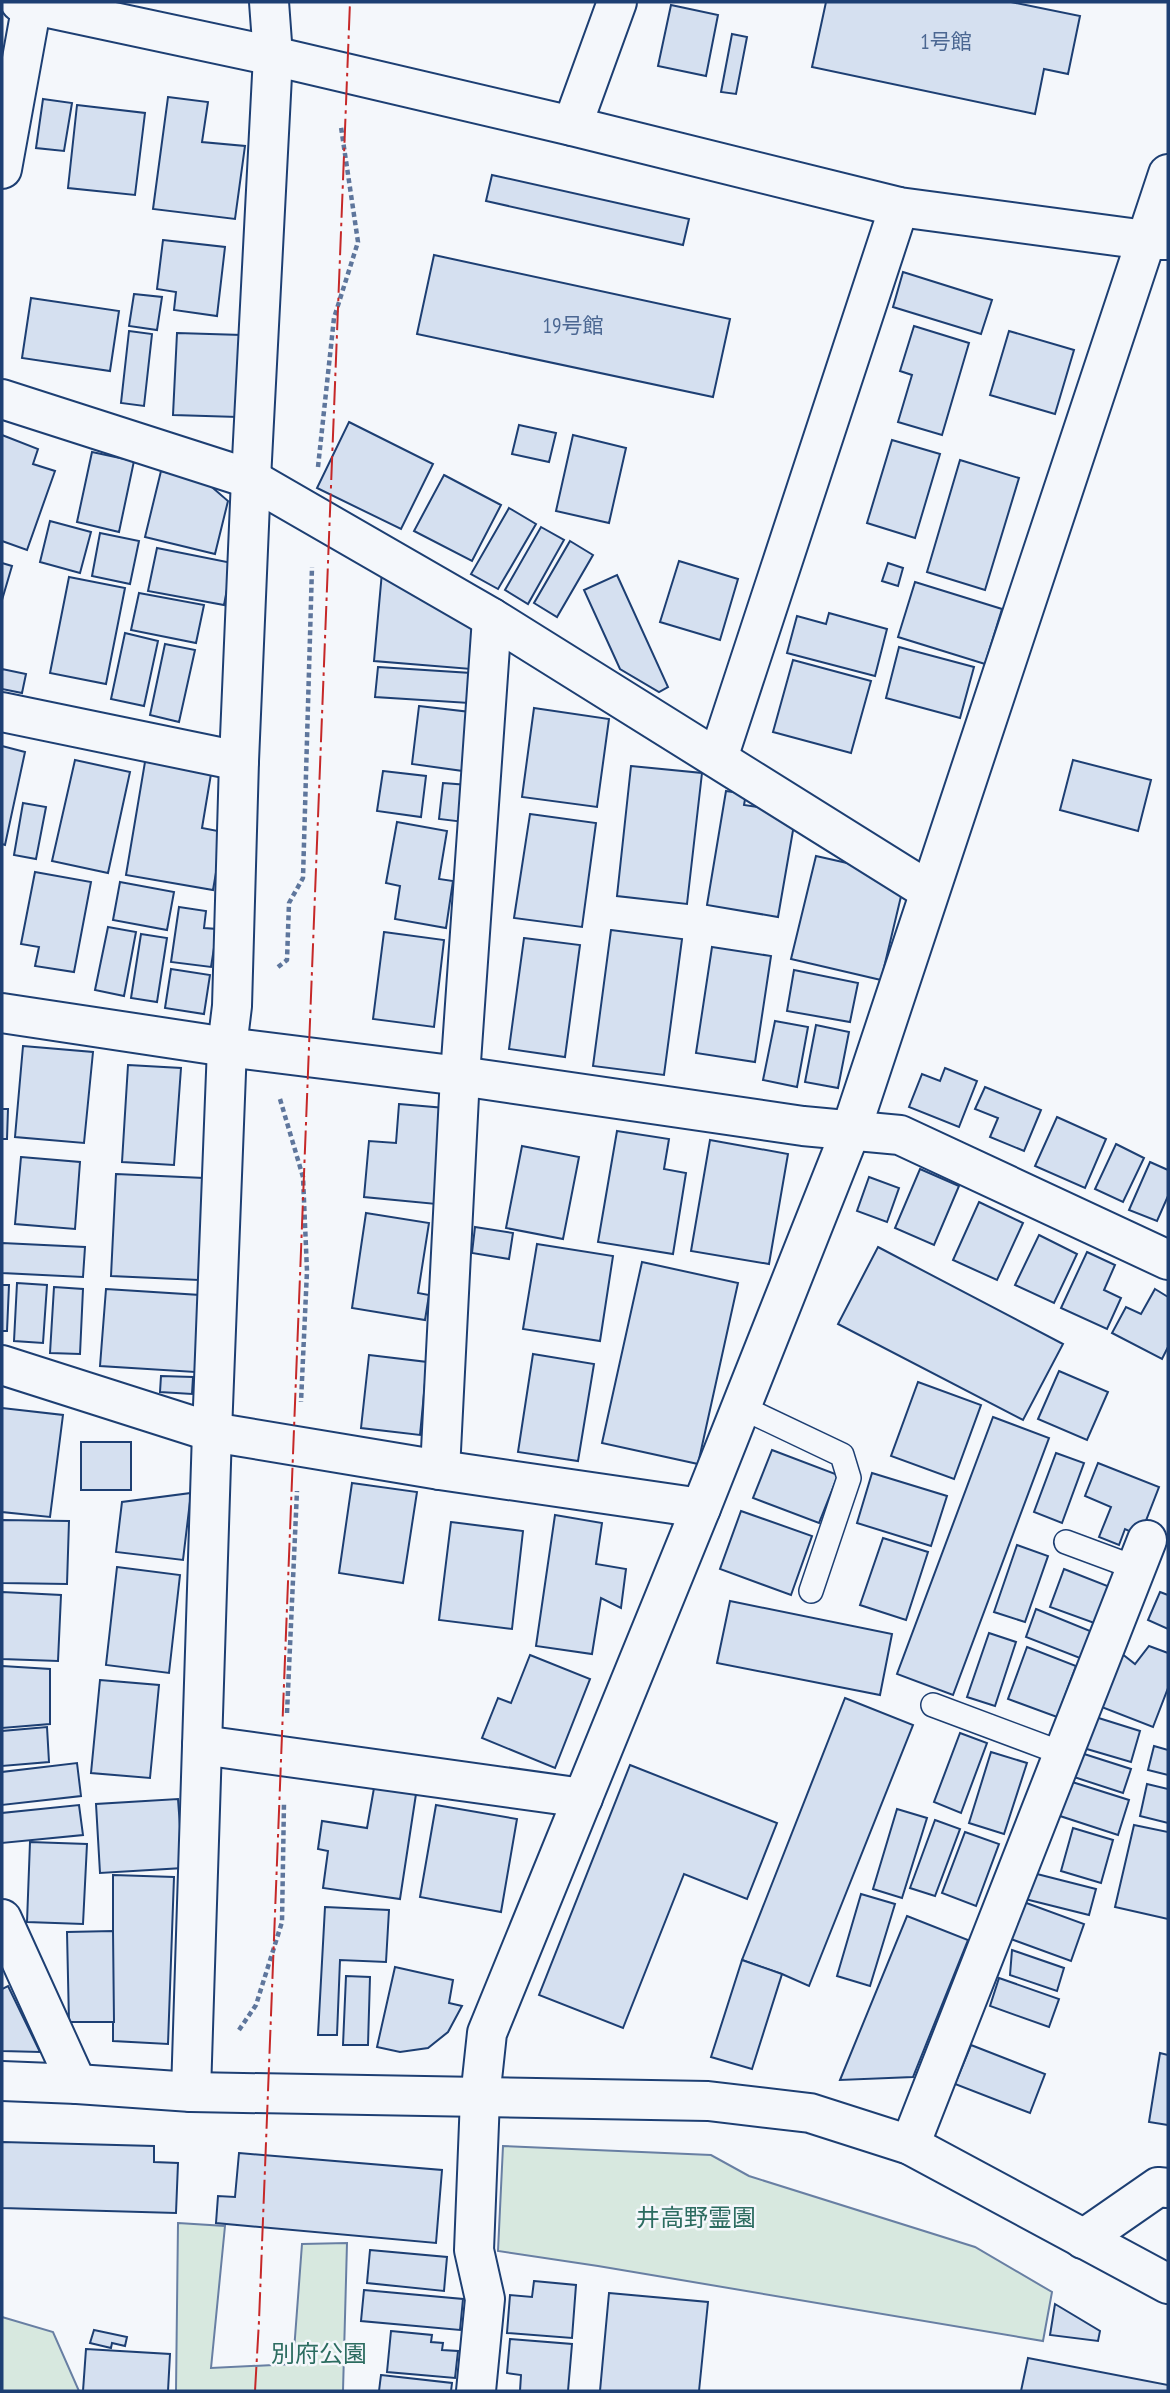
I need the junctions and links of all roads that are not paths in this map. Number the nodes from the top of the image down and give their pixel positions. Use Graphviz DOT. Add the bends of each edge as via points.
graph roads {
  1 [pos="269,2"];
  2 [pos="617,2"];
  3 [pos="26,3"];
  4 [pos="273,56"];
  5 [pos="572,126"];
  6 [pos="2,169"];
  7 [pos="1168,174"];
  8 [pos="900,207"];
  9 [pos="1157,240"];
  10 [pos="2,399"];
  11 [pos="251,479"];
  12 [pos="492,618"];
  13 [pos="2,712"];
  14 [pos="718,758"];
  15 [pos="239,761"];
  16 [pos="929,891"];
  17 [pos="2,1013"];
  18 [pos="227,1047"];
  19 [pos="460,1076"];
  20 [pos="850,1130"];
  21 [pos="1168,1260"];
  22 [pos="2,1365"];
  23 [pos="741,1407"];
  24 [pos="212,1432"];
  25 [pos="440,1470"];
  26 [pos="701,1508"];
  27 [pos="1066,1542"];
  28 [pos="1142,1554"];
  29 [pos="811,1591"];
  30 [pos="933,1705"];
  31 [pos="202,1745"];
  32 [pos="1063,1754"];
  33 [pos="583,1798"];
  34 [pos="2,1919"];
  35 [pos="2,2081"];
  36 [pos="77,2084"];
  37 [pos="191,2092"];
  38 [pos="480,2098"];
  39 [pos="910,2146"];
  40 [pos="1168,2188"];
  41 [pos="1083,2239"];
  42 [pos="1168,2284"];
  43 [pos="476,2391"];
  1 -- 4 [label="street"];
  2 -- 5 [label="street"];
  3 -- 4 [label="street"];
  3 -- 6 [label="street"];
  4 -- 5 [label="street"];
  4 -- 11 [label="street"];
  5 -- 8 [label="street"];
  7 -- 9 [label="street"];
  8 -- 9 [label="street"];
  8 -- 14 [label="street"];
  9 -- 16 [label="street"];
  10 -- 11 [label="street"];
  11 -- 12 [label="street"];
  11 -- 15 [label="street"];
  12 -- 14 [label="street"];
  12 -- 19 [label="street"];
  13 -- 15 [label="street"];
  14 -- 16 [label="street"];
  15 -- 18 [label="street"];
  16 -- 20 [label="street"];
  17 -- 18 [label="street"];
  18 -- 19 [label="street"];
  18 -- 24 [label="street"];
  19 -- 20 [label="street"];
  19 -- 25 [label="street"];
  20 -- 21 [label="street" via="900,1135"];
  20 -- 23 [label="street"];
  22 -- 24 [label="street"];
  23 -- 26 [label="street"];
  23 -- 29 [label="lane" via="842,1455 849,1478"];
  24 -- 25 [label="street"];
  24 -- 31 [label="street"];
  25 -- 26 [label="street"];
  26 -- 33 [label="street"];
  27 -- 28 [label="lane"];
  28 -- 32 [label="street"];
  30 -- 32 [label="lane"];
  31 -- 33 [label="street"];
  31 -- 37 [label="street"];
  32 -- 39 [label="street"];
  33 -- 38 [label="street" via="487,2033"];
  34 -- 36 [label="street"];
  35 -- 36 [label="street"];
  36 -- 37 [label="street"];
  37 -- 38 [label="street"];
  38 -- 39 [label="street" via="721,2103 810,2113"];
  38 -- 43 [label="street" via="474,2250 485,2299"];
  39 -- 41 [label="street"];
  40 -- 41 [label="street" via="1158,2187"];
  41 -- 42 [label="street"];
}
